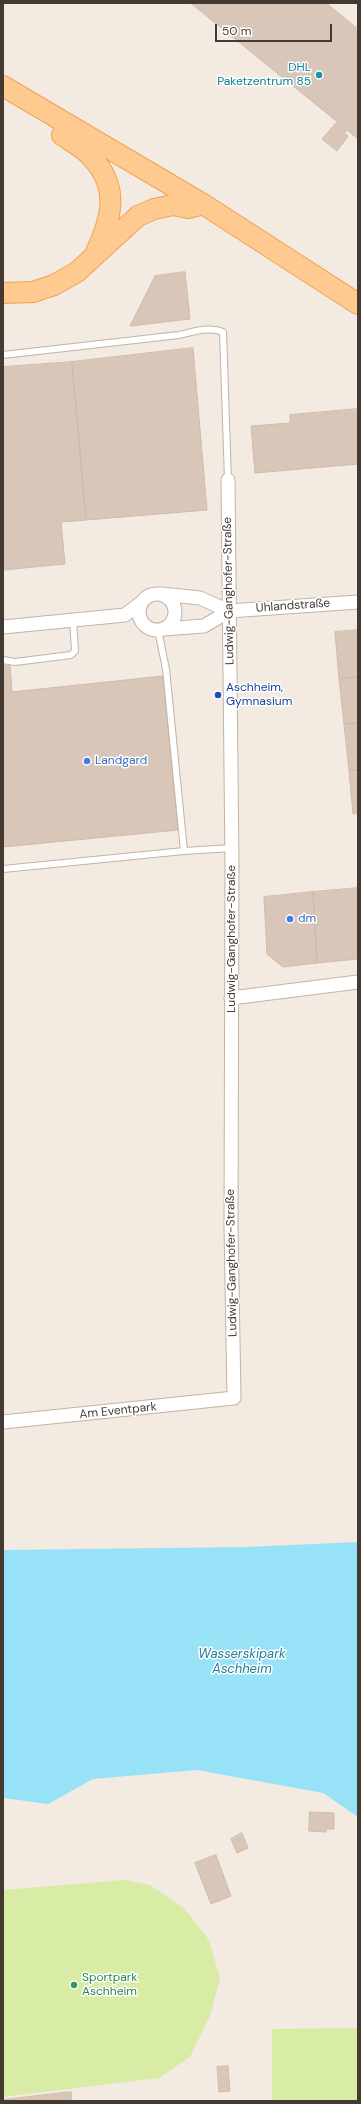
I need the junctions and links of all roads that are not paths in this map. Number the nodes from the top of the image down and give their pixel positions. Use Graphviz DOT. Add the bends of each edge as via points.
graph roads {
  1 [pos="3,86"];
  2 [pos="22,98"];
  3 [pos="203,204"];
  4 [pos="94,258"];
  5 [pos="3,293"];
  6 [pos="358,304"];
  7 [pos="3,355"];
  8 [pos="228,480"];
  9 [pos="162,594"];
  10 [pos="142,602"];
  11 [pos="358,602"];
  12 [pos="229,611"];
  13 [pos="125,614"];
  14 [pos="73,620"];
  15 [pos="3,627"];
  16 [pos="156,628"];
  17 [pos="3,660"];
  18 [pos="232,848"];
  19 [pos="184,851"];
  20 [pos="3,869"];
  21 [pos="358,982"];
  22 [pos="231,998"];
  23 [pos="234,1398"];
  24 [pos="3,1422"];
  1 -- 2 [label="main road"];
  2 -- 3 [label="main road"];
  2 -- 4 [label="main road" via="35,114 84,150 98,164 107,181 111,197 110,216"];
  3 -- 4 [label="main road" via="188,208 173,206 154,209 138,216"];
  3 -- 6 [label="main road"];
  4 -- 5 [label="main road" via="77,272 54,285 33,292"];
  7 -- 8 [label="lane" via="179,335 208,329 223,332"];
  8 -- 12 [label="street, Ludwig-Ganghofer-Straße"];
  9 -- 10 [label="street, Uhlandstraße" via="151,595"];
  9 -- 12 [label="street, Uhlandstraße" via="200,598"];
  9 -- 16 [label="street" via="170,599 176,612 170,624"];
  10 -- 13 [label="street, Uhlandstraße"];
  10 -- 16 [label="street" via="139,615"];
  11 -- 12 [label="street, Uhlandstraße"];
  12 -- 16 [label="street, Uhlandstraße" via="204,626"];
  12 -- 18 [label="street, Ludwig-Ganghofer-Straße"];
  13 -- 14 [label="street, Uhlandstraße"];
  13 -- 16 [label="street"];
  14 -- 15 [label="street, Uhlandstraße"];
  14 -- 17 [label="lane" via="75,651 72,655 15,662"];
  16 -- 19 [label="lane" via="166,669"];
  18 -- 19 [label="lane"];
  18 -- 22 [label="street, Ludwig-Ganghofer-Straße"];
  19 -- 20 [label="lane"];
  21 -- 22 [label="street"];
  22 -- 23 [label="street, Ludwig-Ganghofer-Straße"];
  23 -- 24 [label="street, Am Eventpark"];
}
